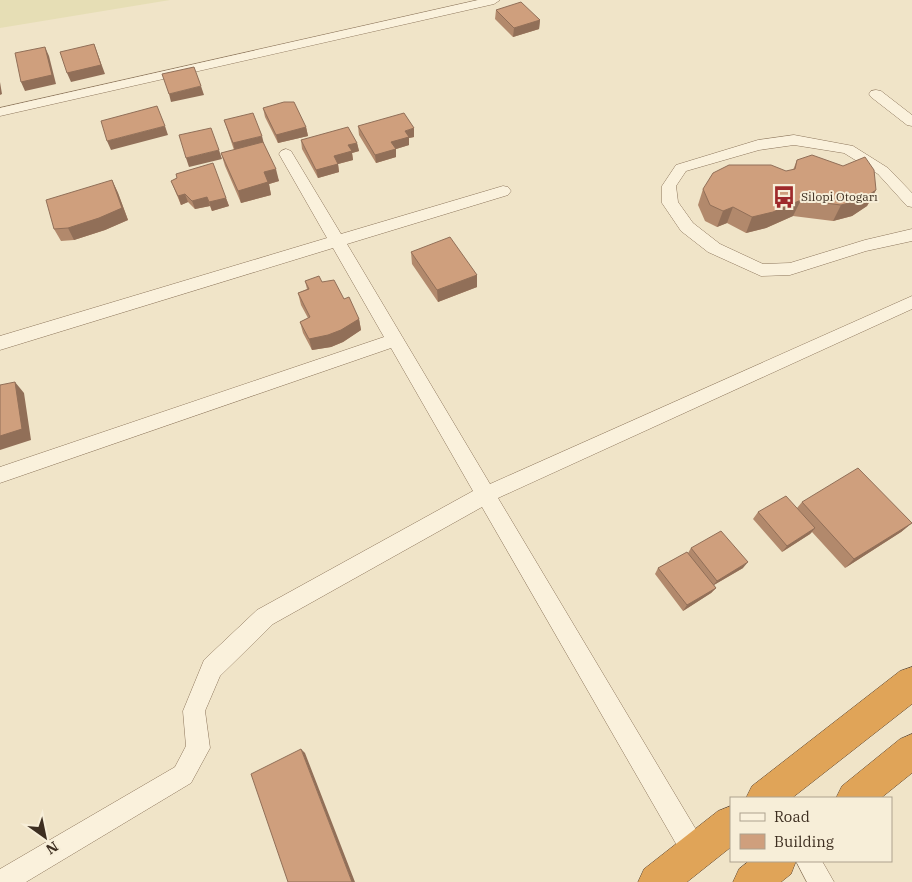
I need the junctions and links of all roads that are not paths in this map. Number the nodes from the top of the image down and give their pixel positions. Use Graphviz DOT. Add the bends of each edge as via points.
graph roads {
  1 [pos="494,0"];
  2 [pos="876,94"];
  3 [pos="0,112"];
  4 [pos="912,122"];
  5 [pos="286,154"];
  6 [pos="503,191"];
  7 [pos="912,202"];
  8 [pos="912,235"];
  9 [pos="338,241"];
  10 [pos="912,302"];
  11 [pos="394,340"];
  12 [pos="0,343"];
  13 [pos="0,475"];
  14 [pos="485,495"];
  15 [pos="912,683"];
  16 [pos="912,751"];
  17 [pos="765,797"];
  18 [pos="855,797"];
  19 [pos="730,825"];
  20 [pos="695,852"];
  21 [pos="777,862"];
  22 [pos="809,862"];
  23 [pos="2,882"];
  24 [pos="657,882"];
  25 [pos="752,882"];
  26 [pos="821,882"];
  1 -- 3 [label="street"];
  2 -- 4 [label="street"];
  5 -- 9 [label="street"];
  6 -- 9 [label="street"];
  7 -- 8 [label="street" via="882,171 848,149 794,140 758,145 681,168 669,186 670,203 687,227 714,248 761,270 790,269"];
  9 -- 11 [label="street"];
  9 -- 12 [label="street"];
  10 -- 14 [label="street"];
  11 -- 13 [label="street"];
  11 -- 14 [label="street"];
  14 -- 20 [label="street"];
  14 -- 23 [label="street" via="265,617 212,668 194,711 198,748 183,775"];
  15 -- 17 [label="highway"];
  16 -- 18 [label="highway"];
  19 -- 20 [label="highway"];
  20 -- 24 [label="highway"];
  21 -- 25 [label="highway"];
  22 -- 26 [label="street"];
}
